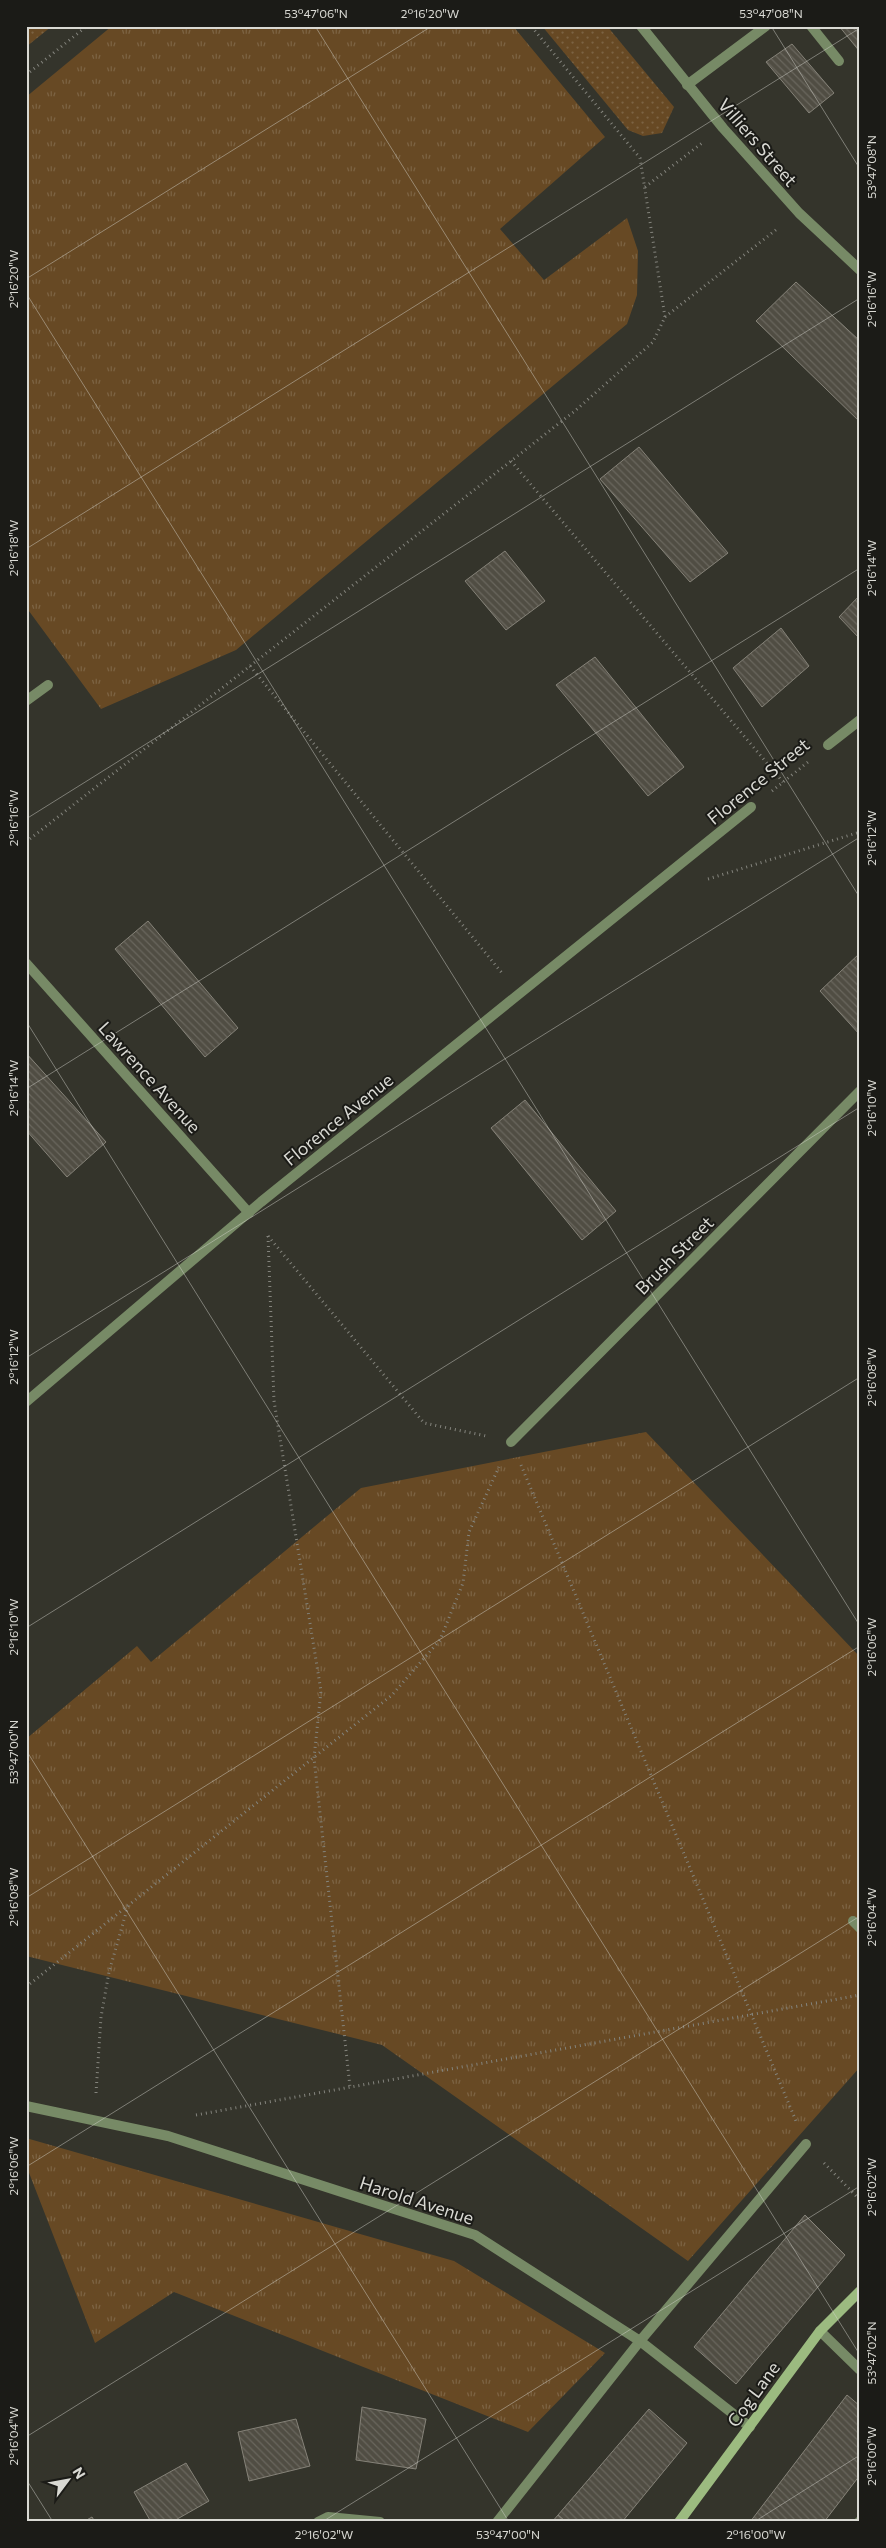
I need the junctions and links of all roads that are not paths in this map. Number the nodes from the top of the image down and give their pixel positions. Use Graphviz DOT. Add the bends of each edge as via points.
graph roads {
  1 [pos="641,26"];
  2 [pos="766,26"];
  3 [pos="811,26"];
  4 [pos="838,61"];
  5 [pos="687,85"];
  6 [pos="860,270"];
  7 [pos="48,685"];
  8 [pos="26,701"];
  9 [pos="860,720"];
  10 [pos="828,745"];
  11 [pos="752,807"];
  12 [pos="676,868"];
  13 [pos="26,963"];
  14 [pos="860,1092"];
  15 [pos="249,1213"];
  16 [pos="26,1402"];
  17 [pos="511,1442"];
  18 [pos="26,2106"];
  19 [pos="806,2144"];
  20 [pos="860,2291"];
  21 [pos="820,2331"];
  22 [pos="640,2341"];
  23 [pos="860,2370"];
  24 [pos="750,2427"];
  25 [pos="318,2522"];
  26 [pos="380,2522"];
  27 [pos="497,2522"];
  28 [pos="679,2522"];
  1 -- 5 [label="street, Villiers Street"];
  2 -- 5 [label="street"];
  3 -- 4 [label="street"];
  5 -- 6 [label="street, Villiers Street" via="799,213"];
  7 -- 8 [label="street"];
  9 -- 10 [label="street, Florence Street"];
  11 -- 12 [label="street, Florence Street"];
  12 -- 15 [label="street, Florence Avenue"];
  13 -- 15 [label="street, Lawrence Avenue"];
  14 -- 17 [label="street, Brush Street"];
  15 -- 16 [label="street, Florence Avenue"];
  18 -- 22 [label="street, Harold Avenue" via="168,2136 475,2235"];
  19 -- 22 [label="street"];
  20 -- 21 [label="street, Cog Lane"];
  21 -- 23 [label="street"];
  21 -- 24 [label="street, Cog Lane"];
  22 -- 24 [label="street, Harold Avenue"];
  22 -- 27 [label="street"];
  24 -- 28 [label="street, Cog Lane"];
  25 -- 26 [label="street" via="328,2517"];
}
